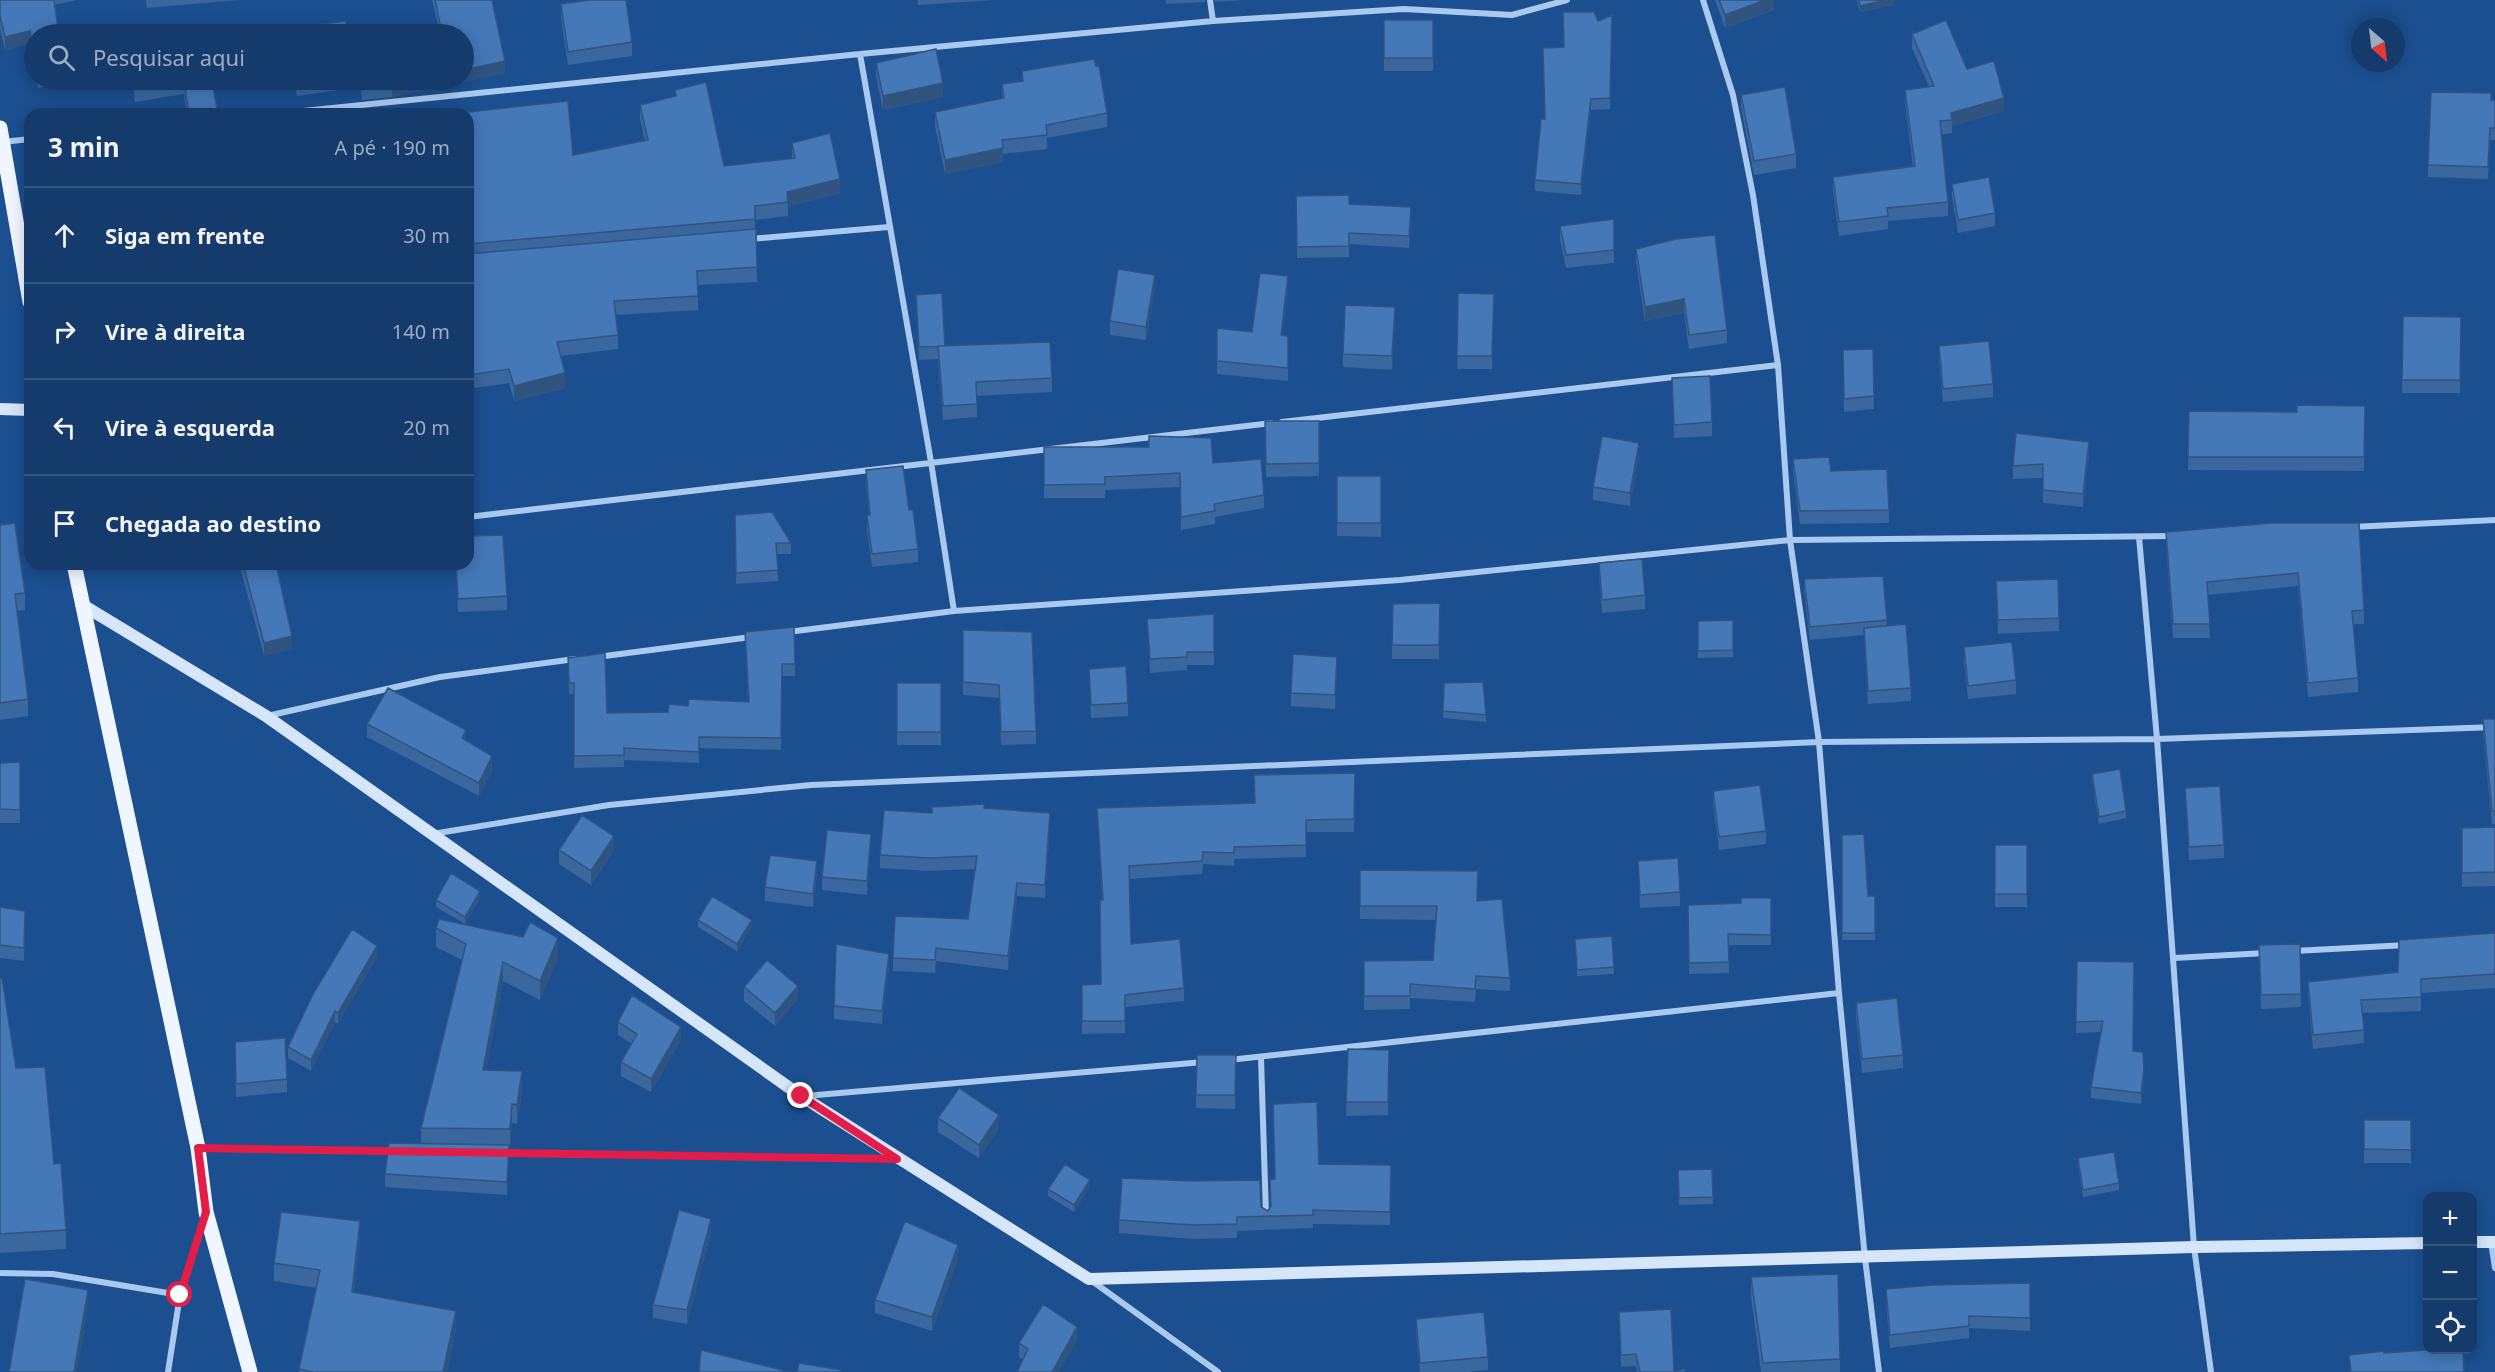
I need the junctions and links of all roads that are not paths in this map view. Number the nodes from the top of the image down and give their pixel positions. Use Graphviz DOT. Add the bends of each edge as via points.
graph roads {
  1 [pos="1210,0"];
  2 [pos="1567,0"];
  3 [pos="1703,0"];
  4 [pos="1213,21"];
  5 [pos="860,54"];
  6 [pos="333,108"];
  7 [pos="1,135"];
  8 [pos="24,138"];
  9 [pos="889,227"];
  10 [pos="737,240"];
  11 [pos="24,267"];
  12 [pos="1778,365"];
  13 [pos="0,409"];
  14 [pos="24,410"];
  15 [pos="931,462"];
  16 [pos="474,516"];
  17 [pos="2495,520"];
  18 [pos="2341,528"];
  19 [pos="2186,535"];
  20 [pos="2139,537"];
  21 [pos="1790,540"];
  22 [pos="75,570"];
  23 [pos="81,604"];
  24 [pos="954,611"];
  25 [pos="778,633"];
  26 [pos="755,636"];
  27 [pos="592,657"];
  28 [pos="580,659"];
  29 [pos="266,716"];
  30 [pos="2495,727"];
  31 [pos="2157,739"];
  32 [pos="1819,742"];
  33 [pos="432,834"];
  34 [pos="2412,944"];
  35 [pos="2281,952"];
  36 [pos="2269,953"];
  37 [pos="2174,958"];
  38 [pos="1839,993"];
  39 [pos="1261,1058"];
  40 [pos="1226,1061"];
  41 [pos="1214,1062"];
  42 [pos="801,1096"];
  43 [pos="198,1148"];
  44 [pos="399,1151"];
  45 [pos="494,1153"];
  46 [pos="897,1159"];
  47 [pos="206,1212"];
  48 [pos="1266,1220"];
  49 [pos="2477,1242"];
  50 [pos="2493,1242"];
  51 [pos="2423,1243"];
  52 [pos="2194,1247"];
  53 [pos="1865,1258"];
  54 [pos="2495,1268"];
  55 [pos="0,1274"];
  56 [pos="1089,1279"];
  57 [pos="180,1295"];
  58 [pos="168,1372"];
  59 [pos="250,1372"];
  60 [pos="1218,1372"];
  61 [pos="1879,1372"];
  62 [pos="2211,1372"];
  1 -- 4 [label="street"];
  2 -- 4 [label="street" via="1512,15 1404,9"];
  3 -- 12 [label="street" via="1733,95 1753,195"];
  4 -- 5 [label="street"];
  5 -- 6 [label="street"];
  5 -- 9 [label="street"];
  7 -- 8 [label="street"];
  7 -- 11 [label="main road"];
  9 -- 10 [label="street"];
  9 -- 15 [label="street"];
  12 -- 15 [label="street"];
  12 -- 21 [label="street"];
  13 -- 14 [label="street"];
  15 -- 16 [label="street"];
  15 -- 24 [label="street"];
  17 -- 18 [label="street"];
  19 -- 20 [label="street"];
  20 -- 21 [label="street"];
  20 -- 31 [label="street"];
  21 -- 24 [label="street" via="1400,580"];
  21 -- 32 [label="street"];
  22 -- 23 [label="main road"];
  23 -- 29 [label="street"];
  23 -- 43 [label="main road"];
  24 -- 25 [label="street"];
  26 -- 27 [label="street"];
  28 -- 29 [label="street" via="440,677"];
  29 -- 33 [label="street"];
  30 -- 31 [label="street"];
  31 -- 32 [label="street"];
  31 -- 37 [label="street"];
  32 -- 33 [label="street" via="812,786 609,805"];
  32 -- 38 [label="street"];
  33 -- 42 [label="street"];
  34 -- 35 [label="street"];
  36 -- 37 [label="street"];
  37 -- 52 [label="street"];
  38 -- 39 [label="street"];
  38 -- 53 [label="street"];
  39 -- 40 [label="street"];
  39 -- 48 [label="street"];
  41 -- 42 [label="street"];
  42 -- 46 [label="street"];
  43 -- 44 [label="street"];
  43 -- 47 [label="main road"];
  45 -- 46 [label="street"];
  46 -- 56 [label="street"];
  47 -- 57 [label="street"];
  47 -- 59 [label="main road"];
  49 -- 50 [label="street"];
  50 -- 54 [label="street"];
  51 -- 52 [label="street"];
  52 -- 53 [label="street"];
  52 -- 62 [label="street"];
  53 -- 56 [label="street"];
  53 -- 61 [label="street"];
  55 -- 57 [label="street" via="53,1274"];
  56 -- 60 [label="street"];
  57 -- 58 [label="street"];
}
